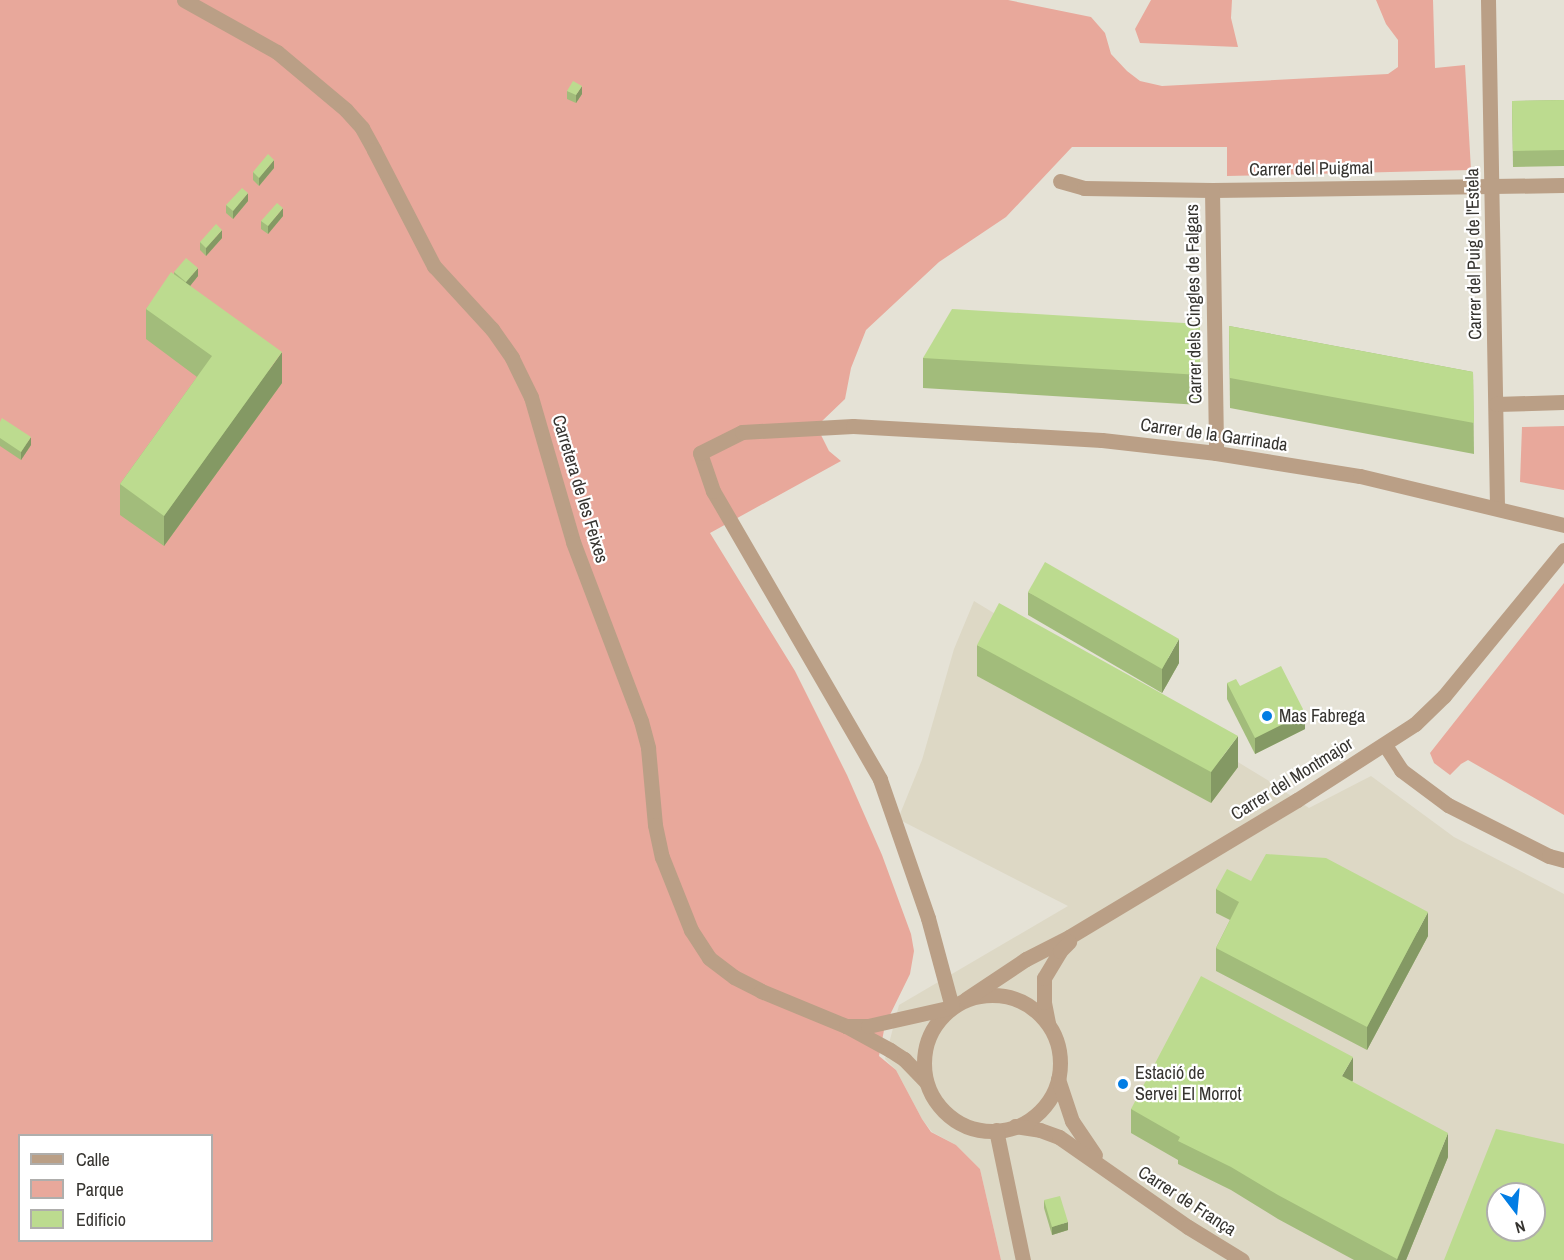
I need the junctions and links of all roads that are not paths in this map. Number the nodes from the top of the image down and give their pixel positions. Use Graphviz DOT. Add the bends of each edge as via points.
graph roads {
  1 [pos="184,0"];
  2 [pos="1488,0"];
  3 [pos="1060,181"];
  4 [pos="1564,184"];
  5 [pos="1492,185"];
  6 [pos="1212,190"];
  7 [pos="1564,402"];
  8 [pos="1496,404"];
  9 [pos="1216,453"];
  10 [pos="1497,507"];
  11 [pos="1564,525"];
  12 [pos="1564,550"];
  13 [pos="1385,745"];
  14 [pos="1564,860"];
  15 [pos="1084,928"];
  16 [pos="966,999"];
  17 [pos="952,1007"];
  18 [pos="846,1026"];
  19 [pos="1049,1026"];
  20 [pos="1058,1079"];
  21 [pos="926,1082"];
  22 [pos="1015,1126"];
  23 [pos="996,1130"];
  24 [pos="1110,1173"];
  25 [pos="1023,1260"];
  26 [pos="1242,1260"];
  1 -- 18 [label="street, Carretera de les Feixes" via="278,52 346,110 370,143 434,266 492,329 512,358 531,397 573,542 641,721 662,857 691,930 709,958 734,977"];
  2 -- 5 [label="street, Carrer del Puig de l'Estela"];
  3 -- 6 [label="street, Carrer del Puigmal" via="1084,188"];
  4 -- 5 [label="street, Carrer del Puigmal"];
  5 -- 6 [label="street, Carrer del Puigmal"];
  5 -- 8 [label="street, Carrer del Puig de l'Estela"];
  6 -- 9 [label="street, Carrer dels Cingles de Falgars"];
  7 -- 8 [label="street"];
  8 -- 10 [label="street, Carrer del Puig de l'Estela"];
  9 -- 10 [label="street, Carrer de la Garrinada" via="1360,476"];
  9 -- 17 [label="street, Carrer de la Garrinada" via="1102,440 853,426 742,432 700,453 713,491 879,779 928,918"];
  10 -- 11 [label="street, Carrer de la Garrinada"];
  12 -- 13 [label="street, Carrer del Montmajor" via="1444,696"];
  13 -- 14 [label="street" via="1401,770 1448,805"];
  13 -- 15 [label="street, Carrer del Montmajor"];
  15 -- 16 [label="street, Carrer del Montmajor" via="1026,959"];
  15 -- 19 [label="street, Carrer del Montmajor" via="1060,951 1044,978"];
  16 -- 17 [label="street"];
  16 -- 19 [label="street" via="1004,995 1022,1001"];
  17 -- 18 [label="street, Carretera de les Feixes" via="868,1026"];
  17 -- 21 [label="street" via="927,1040"];
  18 -- 21 [label="street, Carretera de les Feixes" via="904,1059"];
  19 -- 20 [label="street" via="1059,1052"];
  20 -- 22 [label="street" via="1042,1108"];
  20 -- 24 [label="street, Carrer de França" via="1072,1121"];
  21 -- 23 [label="street" via="945,1113 969,1126"];
  22 -- 23 [label="street"];
  22 -- 24 [label="street, Carrer de França" via="1059,1137"];
  23 -- 25 [label="street"];
  24 -- 26 [label="street, Carrer de França"];
}
